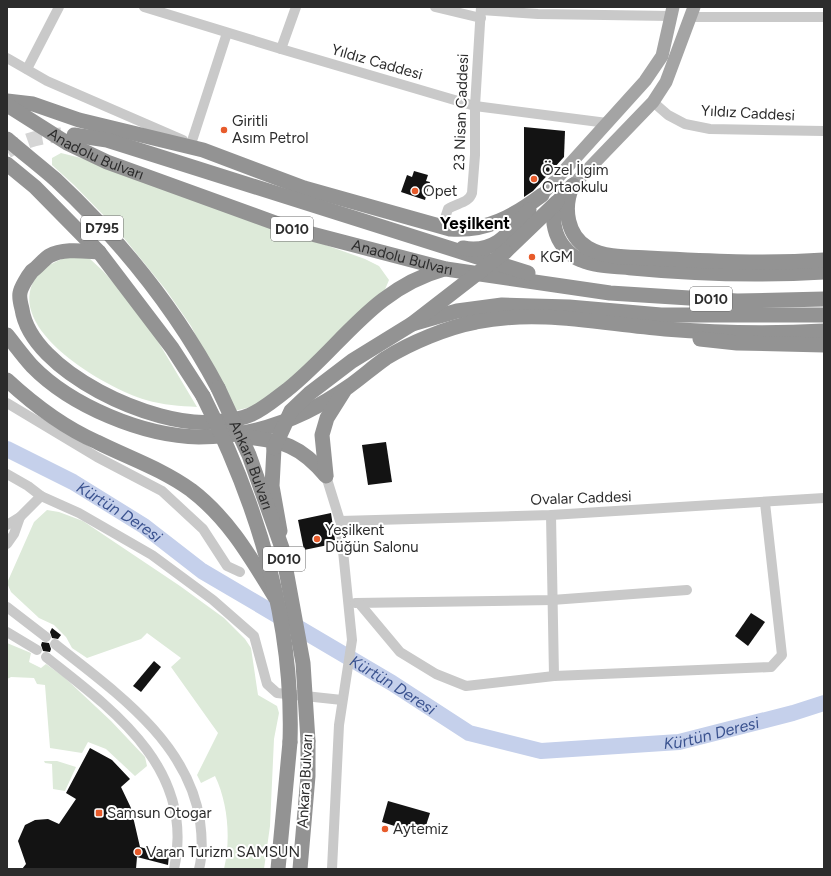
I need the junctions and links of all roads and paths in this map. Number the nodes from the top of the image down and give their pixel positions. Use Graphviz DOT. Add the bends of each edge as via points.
graph roads {
  1 [pos="59,7"];
  2 [pos="144,7"];
  3 [pos="296,7"];
  4 [pos="435,7"];
  5 [pos="481,12"];
  6 [pos="672,12"];
  7 [pos="692,12"];
  8 [pos="824,17"];
  9 [pos="227,34"];
  10 [pos="281,50"];
  11 [pos="7,58"];
  12 [pos="26,69"];
  13 [pos="7,101"];
  14 [pos="653,102"];
  15 [pos="7,105"];
  16 [pos="475,106"];
  17 [pos="607,123"];
  18 [pos="824,131"];
  19 [pos="74,135"];
  20 [pos="7,139"];
  21 [pos="190,145"];
  22 [pos="7,164"];
  23 [pos="573,185"];
  24 [pos="542,195"];
  25 [pos="557,202"];
  26 [pos="442,227"];
  27 [pos="392,230"];
  28 [pos="99,252"];
  29 [pos="824,260"];
  30 [pos="446,269"];
  31 [pos="824,272"];
  32 [pos="598,292"];
  33 [pos="824,299"];
  34 [pos="824,315"];
  35 [pos="412,324"];
  36 [pos="665,329"];
  37 [pos="184,330"];
  38 [pos="824,331"];
  39 [pos="7,335"];
  40 [pos="824,345"];
  41 [pos="7,380"];
  42 [pos="345,389"];
  43 [pos="7,403"];
  44 [pos="225,436"];
  45 [pos="7,474"];
  46 [pos="326,476"];
  47 [pos="41,496"];
  48 [pos="824,498"];
  49 [pos="765,503"];
  50 [pos="551,515"];
  51 [pos="20,517"];
  52 [pos="340,521"];
  53 [pos="7,525"];
  54 [pos="7,544"];
  55 [pos="282,548"];
  56 [pos="240,572"];
  57 [pos="687,590"];
  58 [pos="276,598"];
  59 [pos="552,600"];
  60 [pos="348,603"];
  61 [pos="359,603"];
  62 [pos="7,607"];
  63 [pos="7,632"];
  64 [pos="46,637"];
  65 [pos="55,644"];
  66 [pos="37,650"];
  67 [pos="46,657"];
  68 [pos="554,676"];
  69 [pos="342,698"];
  70 [pos="303,834"];
  71 [pos="174,869"];
  72 [pos="199,869"];
  73 [pos="278,869"];
  74 [pos="300,869"];
  75 [pos="306,869"];
  76 [pos="332,869"];
  1 -- 12 [label="street"];
  2 -- 9 [label="street, Yıldız Caddesi"];
  3 -- 10 [label="street"];
  4 -- 5 [label="street"];
  5 -- 6 [label="street"];
  5 -- 16 [label="street, 23 Nisan Caddesi"];
  6 -- 17 [label="main road" via="662,56 645,81"];
  7 -- 8 [label="street"];
  7 -- 14 [label="main road" via="666,82"];
  9 -- 10 [label="street, Yıldız Caddesi"];
  9 -- 21 [label="street"];
  10 -- 16 [label="street, Yıldız Caddesi"];
  11 -- 12 [label="street"];
  12 -- 21 [label="street" via="47,81"];
  13 -- 21 [label="highway" via="33,104 79,120"];
  14 -- 18 [label="street, Yıldız Caddesi" via="668,115 685,124 710,129"];
  14 -- 23 [label="main road"];
  15 -- 30 [label="highway, Anadolu Bulvarı / D010" via="67,143 107,162 289,228"];
  16 -- 17 [label="street, Yıldız Caddesi"];
  16 -- 26 [label="street, 23 Nisan Caddesi" via="472,192 466,202 448,209"];
  17 -- 24 [label="main road"];
  19 -- 27 [label="highway" via="107,140"];
  20 -- 37 [label="highway, Ankara Bulvarı / D795" via="56,180 101,227 141,273"];
  21 -- 26 [label="highway" via="304,188"];
  22 -- 28 [label="highway, Ankara Bulvarı / D795" via="34,187"];
  23 -- 25 [label="highway"];
  23 -- 29 [label="highway" via="567,203 572,232 589,249 602,253 672,259"];
  24 -- 26 [label="highway" via="518,213 487,226 465,230"];
  24 -- 27 [label="highway" via="507,236 486,249 465,249"];
  25 -- 31 [label="highway" via="553,214 557,237 573,256 592,264 659,271 784,274"];
  25 -- 35 [label="highway, bridge" via="505,252"];
  27 -- 32 [label="highway" via="505,267"];
  28 -- 30 [label="highway" via="69,250 49,256 29,274 19,294 23,318 35,339 60,368 92,388 129,406 184,420 210,422 236,419 263,409 300,379 375,304 401,286"];
  28 -- 58 [label="highway, Ankara Bulvarı / D010, bridge" via="172,348 203,396 238,471 257,522"];
  30 -- 32 [label="highway, Anadolu Bulvarı / D010"];
  32 -- 33 [label="highway, Anadolu Bulvarı / D010" via="738,301"];
  34 -- 35 [label="highway, D010" via="677,315 502,304 457,311"];
  35 -- 55 [label="highway, bridge" via="352,361 291,411 274,448 273,463 272,486"];
  36 -- 38 [label="highway"];
  36 -- 40 [label="highway" via="703,340"];
  36 -- 42 [label="highway" via="567,317 527,316 475,322 419,341 387,358"];
  37 -- 55 [label="highway, Ankara Bulvarı / D010, bridge" via="218,388 249,455"];
  39 -- 44 [label="highway" via="32,366 62,390 95,410 133,425 167,433 198,437"];
  41 -- 58 [label="highway" via="33,404 95,442 156,468 191,490 221,516 241,541"];
  42 -- 44 [label="highway" via="305,412 273,425"];
  42 -- 46 [label="highway" via="327,418 322,435"];
  43 -- 56 [label="street" via="97,457 162,490 203,529 227,566"];
  44 -- 46 [label="highway" via="265,438 284,443 315,463"];
  45 -- 47 [label="street"];
  46 -- 52 [label="street"];
  47 -- 51 [label="street"];
  47 -- 69 [label="street" via="80,513 152,555 213,600 254,636 267,684 277,693"];
  48 -- 49 [label="street, Ovalar Caddesi"];
  49 -- 50 [label="street, Ovalar Caddesi"];
  49 -- 68 [label="street" via="782,655 771,667"];
  50 -- 52 [label="street, Ovalar Caddesi"];
  50 -- 59 [label="street"];
  51 -- 53 [label="street"];
  51 -- 54 [label="street"];
  52 -- 60 [label="street"];
  55 -- 70 [label="highway, Ankara Bulvarı / D010, bridge" via="303,663 308,741"];
  57 -- 59 [label="street"];
  58 -- 73 [label="highway, Ankara Bulvarı / D010, bridge" via="291,707"];
  59 -- 61 [label="street"];
  59 -- 68 [label="street"];
  60 -- 61 [label="street"];
  60 -- 69 [label="street" via="352,640"];
  61 -- 68 [label="street" via="400,652 436,674 466,686"];
  62 -- 64 [label="street"];
  63 -- 66 [label="street"];
  65 -- 72 [label="street" via="115,691 172,751 187,777 198,805 202,835"];
  67 -- 71 [label="street" via="86,688 123,722 164,774 174,799 178,825 178,852"];
  69 -- 76 [label="street"];
  70 -- 74 [label="highway, Ankara Bulvarı / D010"];
  70 -- 75 [label="highway"];
}
